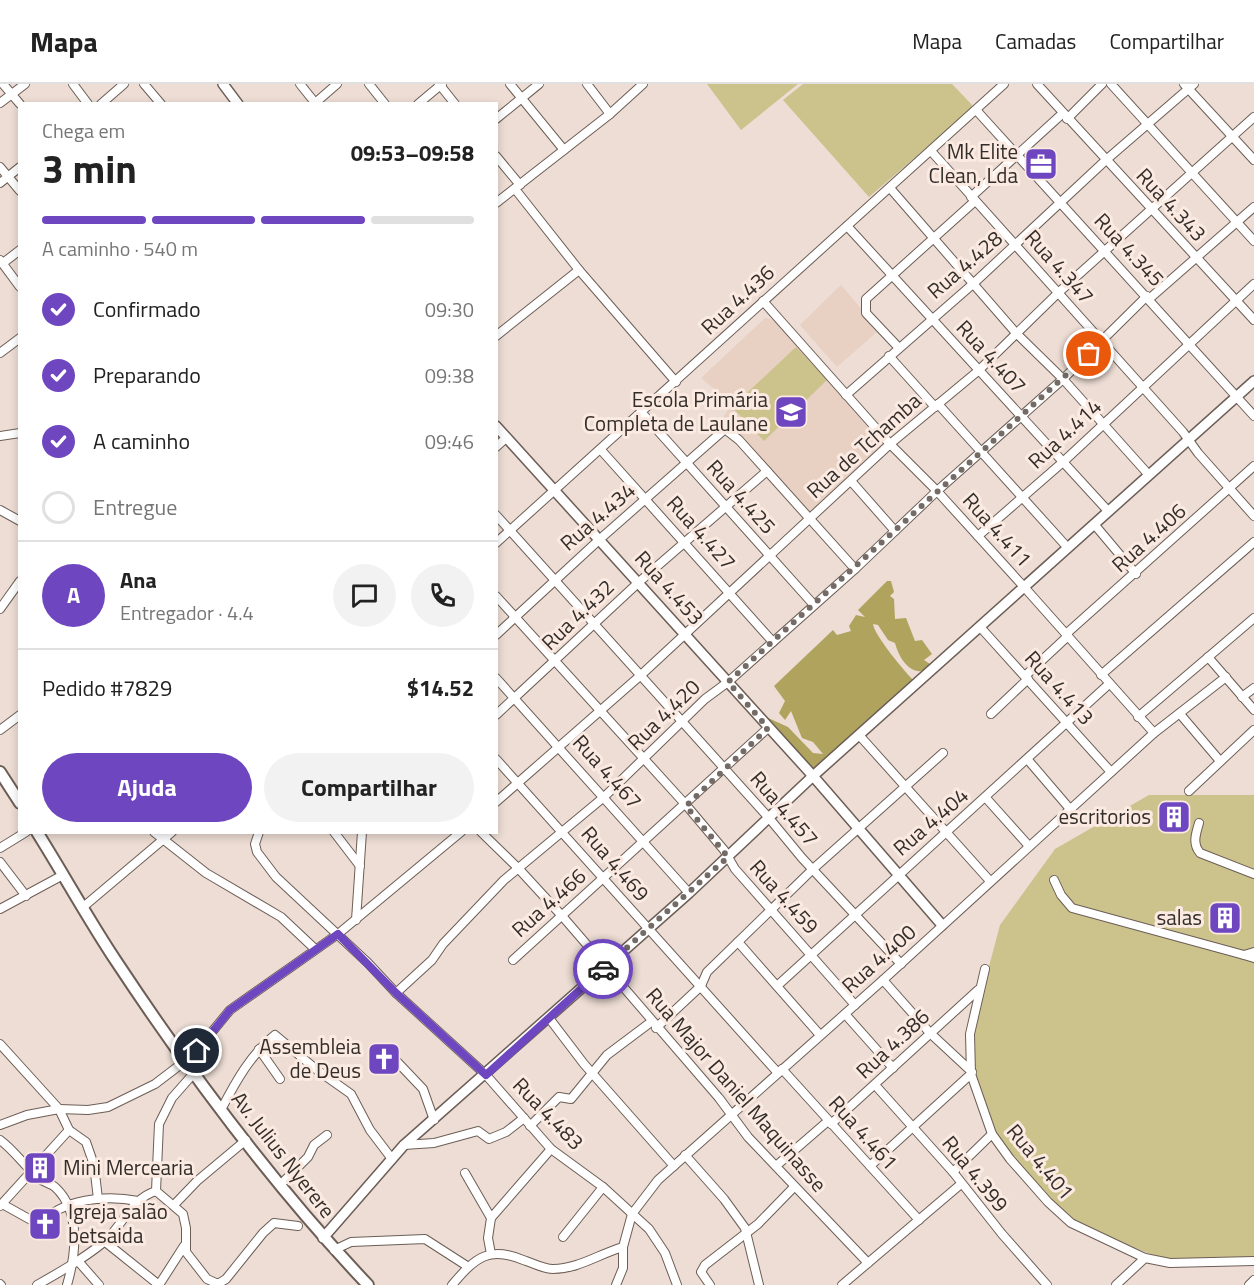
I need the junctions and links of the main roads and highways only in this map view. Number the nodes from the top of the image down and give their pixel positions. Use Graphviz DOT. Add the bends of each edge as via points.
graph roads {
  1 [pos="0,772"];
  2 [pos="18,798"];
  3 [pos="38,834"];
  4 [pos="368,1285"];
  1 -- 2 [label="main road"];
  3 -- 4 [label="main road, Av. Julius Nyerere" via="82,908 194,1073 323,1238"];
}
